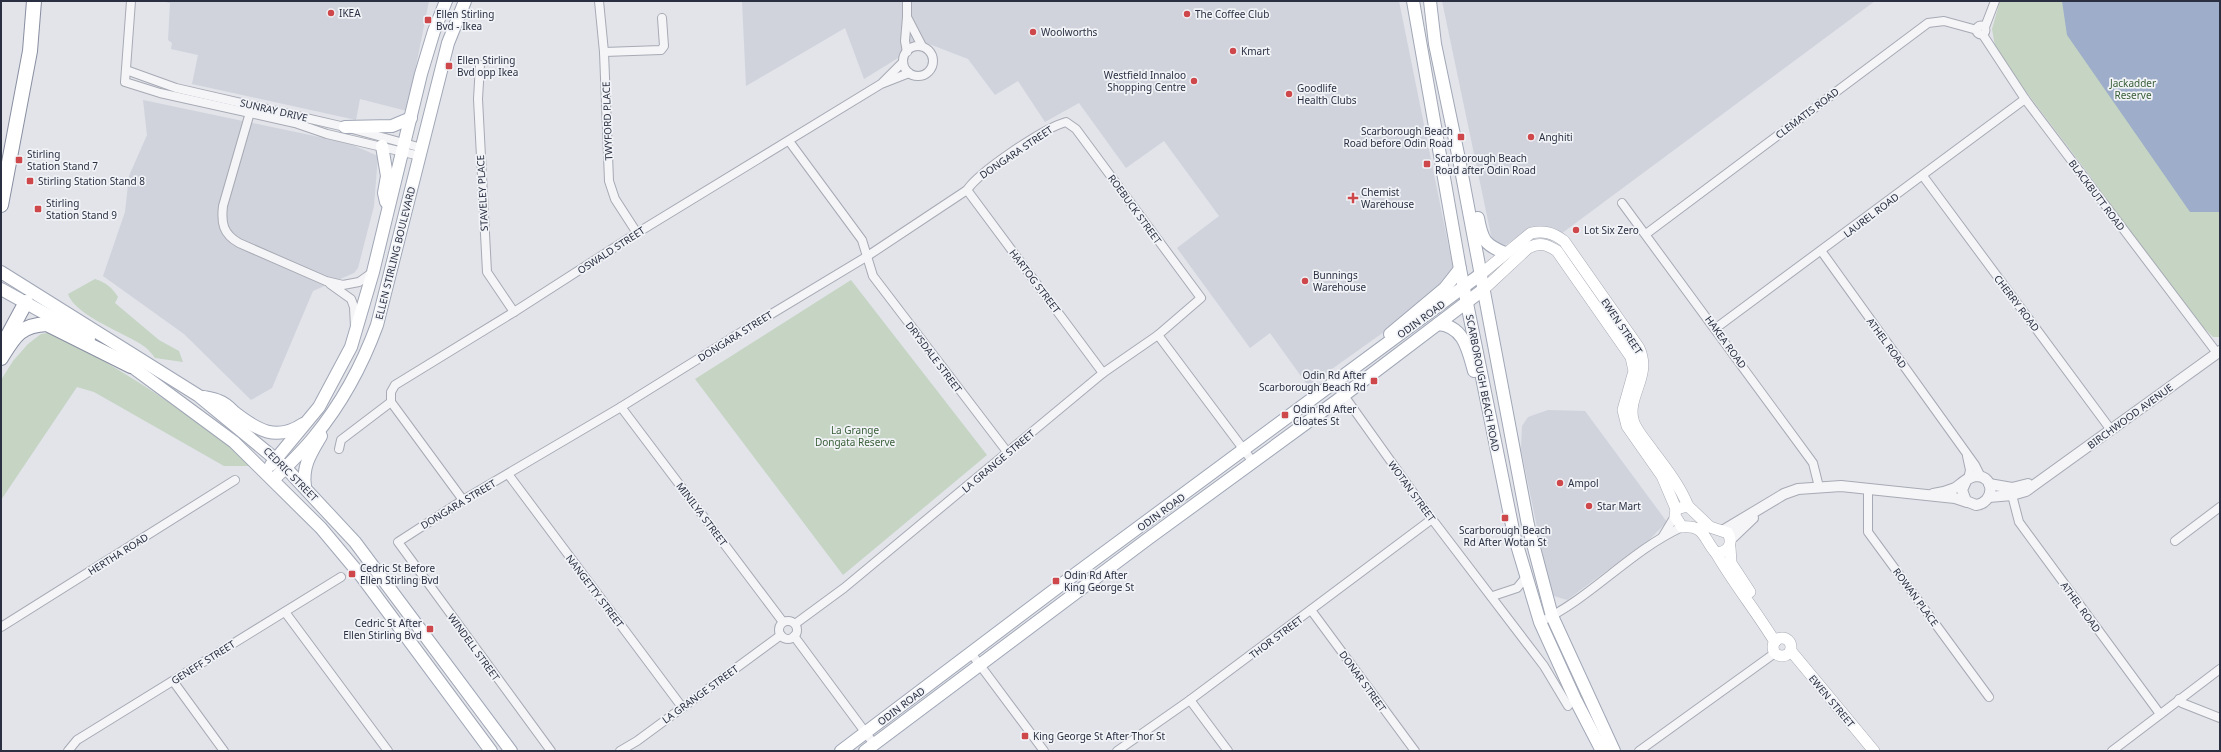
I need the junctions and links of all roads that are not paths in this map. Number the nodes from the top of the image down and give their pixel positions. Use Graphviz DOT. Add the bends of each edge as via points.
graph roads {
  1 [pos="34,1"];
  2 [pos="131,1"];
  3 [pos="446,1"];
  4 [pos="465,1"];
  5 [pos="600,1"];
  6 [pos="907,1"];
  7 [pos="1413,1"];
  8 [pos="1430,1"];
  9 [pos="1995,1"];
  10 [pos="907,17"];
  11 [pos="662,18"];
  12 [pos="1981,31"];
  13 [pos="922,46"];
  14 [pos="604,52"];
  15 [pos="906,52"];
  16 [pos="904,62"];
  17 [pos="480,65"];
  18 [pos="126,70"];
  19 [pos="909,73"];
  20 [pos="881,84"];
  21 [pos="2025,100"];
  22 [pos="251,109"];
  23 [pos="411,118"];
  24 [pos="1066,122"];
  25 [pos="345,127"];
  26 [pos="789,141"];
  27 [pos="382,146"];
  28 [pos="404,147"];
  29 [pos="421,152"];
  30 [pos="1459,159"];
  31 [pos="1923,176"];
  32 [pos="967,190"];
  33 [pos="1622,203"];
  34 [pos="1,205"];
  35 [pos="388,211"];
  36 [pos="637,233"];
  37 [pos="1646,234"];
  38 [pos="1822,252"];
  39 [pos="1506,253"];
  40 [pos="866,257"];
  41 [pos="1577,260"];
  42 [pos="1568,267"];
  43 [pos="1460,269"];
  44 [pos="373,272"];
  45 [pos="4,274"];
  46 [pos="1480,274"];
  47 [pos="326,281"];
  48 [pos="1464,288"];
  49 [pos="1,289"];
  50 [pos="1484,289"];
  51 [pos="1201,298"];
  52 [pos="26,302"];
  53 [pos="1467,302"];
  54 [pos="514,312"];
  55 [pos="1438,324"];
  56 [pos="1716,328"];
  57 [pos="356,332"];
  58 [pos="1158,336"];
  59 [pos="1383,347"];
  60 [pos="2218,352"];
  61 [pos="1,353"];
  62 [pos="1,358"];
  63 [pos="131,366"];
  64 [pos="1103,373"];
  65 [pos="1335,383"];
  66 [pos="199,396"];
  67 [pos="1344,396"];
  68 [pos="391,402"];
  69 [pos="339,404"];
  70 [pos="621,407"];
  71 [pos="311,419"];
  72 [pos="2111,430"];
  73 [pos="1495,445"];
  74 [pos="339,449"];
  75 [pos="1244,451"];
  76 [pos="1008,453"];
  77 [pos="1967,454"];
  78 [pos="1253,462"];
  79 [pos="281,463"];
  80 [pos="508,474"];
  81 [pos="269,476"];
  82 [pos="235,480"];
  83 [pos="1968,480"];
  84 [pos="1985,480"];
  85 [pos="2040,480"];
  86 [pos="305,486"];
  87 [pos="1819,488"];
  88 [pos="1868,489"];
  89 [pos="2012,495"];
  90 [pos="1927,496"];
  91 [pos="1989,497"];
  92 [pos="463,500"];
  93 [pos="1967,502"];
  94 [pos="1688,506"];
  95 [pos="2220,507"];
  96 [pos="1758,511"];
  97 [pos="1676,513"];
  98 [pos="1432,519"];
  99 [pos="1682,528"];
  100 [pos="1724,530"];
  101 [pos="1663,536"];
  102 [pos="2175,541"];
  103 [pos="398,542"];
  104 [pos="1730,543"];
  105 [pos="1716,552"];
  106 [pos="341,577"];
  107 [pos="1526,577"];
  108 [pos="1492,596"];
  109 [pos="1311,610"];
  110 [pos="285,612"];
  111 [pos="1552,616"];
  112 [pos="783,622"];
  113 [pos="1540,622"];
  114 [pos="795,624"];
  115 [pos="1,628"];
  116 [pos="781,635"];
  117 [pos="794,636"];
  118 [pos="1777,644"];
  119 [pos="1789,653"];
  120 [pos="971,654"];
  121 [pos="980,665"];
  122 [pos="2220,669"];
  123 [pos="173,681"];
  124 [pos="1989,697"];
  125 [pos="2179,699"];
  126 [pos="1190,700"];
  127 [pos="1568,706"];
  128 [pos="682,707"];
  129 [pos="2160,714"];
  130 [pos="2220,718"];
  131 [pos="866,733"];
  132 [pos="870,748"];
  133 [pos="68,751"];
  134 [pos="224,751"];
  135 [pos="388,751"];
  136 [pos="491,751"];
  137 [pos="511,751"];
  138 [pos="551,751"];
  139 [pos="620,751"];
  140 [pos="841,751"];
  141 [pos="1044,751"];
  142 [pos="1117,751"];
  143 [pos="1228,751"];
  144 [pos="1415,751"];
  145 [pos="1602,751"];
  146 [pos="1614,751"];
  147 [pos="1640,751"];
  148 [pos="1865,751"];
  149 [pos="1874,751"];
  150 [pos="2112,751"];
  1 -- 34 [label="highway" via="30,51"];
  2 -- 18 [label="street"];
  3 -- 23 [label="main road, ELLEN STIRLING BOULEVARD" via="426,55"];
  4 -- 29 [label="main road, ELLEN STIRLING BOULEVARD" via="448,43"];
  5 -- 14 [label="street, TWYFORD PLACE"];
  6 -- 10 [label="street"];
  7 -- 43 [label="main road, SCARBOROUGH BEACH ROAD"];
  8 -- 30 [label="main road, SCARBOROUGH BEACH ROAD" via="1435,44"];
  9 -- 12 [label="street"];
  10 -- 13 [label="street"];
  10 -- 15 [label="street"];
  11 -- 14 [label="street" via="664,46 661,50"];
  12 -- 21 [label="street, BLACKBUTT ROAD"];
  12 -- 37 [label="street, CLEMATIS ROAD" via="1944,21 1928,23"];
  13 -- 15 [label="street"];
  13 -- 19 [label="street" via="932,55 933,65 923,76"];
  14 -- 36 [label="street, TWYFORD PLACE" via="609,181 615,199"];
  15 -- 16 [label="street"];
  16 -- 19 [label="street"];
  16 -- 20 [label="street"];
  17 -- 54 [label="street, STAVELEY PLACE" via="478,100 487,272"];
  18 -- 22 [label="street, SUNRAY DRIVE" via="176,88"];
  18 -- 22 [label="street, SUNRAY DRIVE" via="125,82 160,93"];
  19 -- 20 [label="street, OSWALD STREET"];
  20 -- 26 [label="street, OSWALD STREET"];
  21 -- 31 [label="street, LAUREL ROAD"];
  21 -- 60 [label="street, BLACKBUTT ROAD"];
  22 -- 25 [label="street, SUNRAY DRIVE"];
  22 -- 27 [label="street, SUNRAY DRIVE" via="327,134"];
  22 -- 47 [label="street" via="223,206 221,220 225,231 239,243"];
  23 -- 25 [label="main road" via="392,126"];
  23 -- 28 [label="main road, ELLEN STIRLING BOULEVARD"];
  24 -- 32 [label="street, DONGARA STREET" via="1017,150 973,181"];
  24 -- 51 [label="street, ROEBUCK STREET" via="1076,129"];
  25 -- 28 [label="street, SUNRAY DRIVE"];
  26 -- 36 [label="street, OSWALD STREET"];
  26 -- 40 [label="street, DRYSDALE STREET" via="862,240"];
  27 -- 28 [label="street, SUNRAY DRIVE"];
  27 -- 35 [label="main road" via="387,176 384,193"];
  28 -- 29 [label="street, SUNRAY DRIVE"];
  28 -- 35 [label="main road, ELLEN STIRLING BOULEVARD"];
  29 -- 69 [label="main road, ELLEN STIRLING BOULEVARD" via="377,325 367,354"];
  30 -- 39 [label="main road" via="1471,183 1480,232 1485,242"];
  30 -- 46 [label="main road, SCARBOROUGH BEACH ROAD"];
  31 -- 38 [label="street, LAUREL ROAD"];
  31 -- 72 [label="street, CHERRY ROAD"];
  32 -- 40 [label="street, DONGARA STREET"];
  32 -- 64 [label="street, HARTOG STREET"];
  33 -- 37 [label="street, HAKEA ROAD"];
  35 -- 44 [label="main road, ELLEN STIRLING BOULEVARD"];
  36 -- 54 [label="street, OSWALD STREET"];
  37 -- 56 [label="street, HAKEA ROAD"];
  38 -- 56 [label="street, LAUREL ROAD"];
  38 -- 77 [label="street, ATHEL ROAD"];
  39 -- 41 [label="main road, EWEN STREET" via="1531,233 1541,231 1554,234 1564,241"];
  39 -- 46 [label="main road, EWEN STREET"];
  40 -- 70 [label="street, DONGARA STREET"];
  40 -- 76 [label="street, DRYSDALE STREET" via="873,276"];
  41 -- 42 [label="main road"];
  41 -- 94 [label="main road, EWEN STREET" via="1643,356 1644,372 1631,411 1633,422 1669,471"];
  42 -- 50 [label="main road, EWEN STREET" via="1556,251 1543,244 1536,244 1504,268"];
  42 -- 97 [label="main road, EWEN STREET" via="1631,357 1634,371 1623,410 1626,426 1662,476"];
  43 -- 48 [label="main road, SCARBOROUGH BEACH ROAD"];
  43 -- 59 [label="main road" via="1445,288 1392,331"];
  44 -- 47 [label="street" via="359,282 343,285"];
  44 -- 57 [label="main road, ELLEN STIRLING BOULEVARD"];
  45 -- 66 [label="main road, CEDRIC STREET"];
  46 -- 48 [label="main road, ODIN ROAD"];
  46 -- 50 [label="main road, SCARBOROUGH BEACH ROAD"];
  47 -- 57 [label="street" via="351,299"];
  48 -- 53 [label="main road, SCARBOROUGH BEACH ROAD"];
  48 -- 59 [label="main road, ODIN ROAD"];
  49 -- 52 [label="main road, CEDRIC STREET"];
  50 -- 53 [label="main road, ODIN ROAD"];
  50 -- 111 [label="main road, SCARBOROUGH BEACH ROAD" via="1522,496"];
  51 -- 58 [label="street, LA GRANGE STREET"];
  52 -- 61 [label="highway"];
  52 -- 63 [label="main road, CEDRIC STREET"];
  53 -- 55 [label="main road, ODIN ROAD"];
  53 -- 73 [label="main road, SCARBOROUGH BEACH ROAD"];
  54 -- 68 [label="street, OSWALD STREET" via="395,385 391,392"];
  55 -- 67 [label="main road, ODIN ROAD"];
  55 -- 73 [label="main road" via="1452,328 1465,342"];
  56 -- 87 [label="street, HAKEA ROAD" via="1813,464"];
  57 -- 71 [label="main road, ELLEN STIRLING BOULEVARD" via="340,370"];
  58 -- 64 [label="street, LA GRANGE STREET"];
  58 -- 75 [label="street"];
  59 -- 65 [label="main road, ODIN ROAD"];
  60 -- 72 [label="street, BIRCHWOOD AVENUE"];
  62 -- 63 [label="highway" via="20,330 34,324 47,324"];
  63 -- 81 [label="main road, CEDRIC STREET" via="234,442"];
  64 -- 76 [label="street, LA GRANGE STREET"];
  65 -- 67 [label="street, WOTAN STREET"];
  65 -- 75 [label="main road, ODIN ROAD"];
  66 -- 71 [label="main road" via="220,401 250,424 275,434 296,429"];
  66 -- 79 [label="main road, CEDRIC STREET"];
  67 -- 78 [label="main road, ODIN ROAD"];
  67 -- 98 [label="street, WOTAN STREET"];
  68 -- 74 [label="street" via="341,440"];
  68 -- 92 [label="street"];
  69 -- 79 [label="main road, ELLEN STIRLING BOULEVARD" via="313,438"];
  69 -- 86 [label="main road" via="305,464"];
  70 -- 80 [label="street, DONGARA STREET"];
  70 -- 112 [label="street, MINILYA STREET"];
  71 -- 79 [label="main road, ELLEN STIRLING BOULEVARD"];
  72 -- 85 [label="street, BIRCHWOOD AVENUE"];
  73 -- 107 [label="main road, SCARBOROUGH BEACH ROAD" via="1514,535"];
  75 -- 78 [label="street"];
  75 -- 120 [label="main road, ODIN ROAD"];
  76 -- 114 [label="street, LA GRANGE STREET" via="844,588"];
  77 -- 83 [label="street, ATHEL ROAD" via="1970,470"];
  77 -- 84 [label="street, ATHEL ROAD"];
  78 -- 121 [label="main road, ODIN ROAD"];
  79 -- 81 [label="main road, ELLEN STIRLING BOULEVARD"];
  79 -- 86 [label="main road, CEDRIC STREET"];
  80 -- 92 [label="street, DONGARA STREET"];
  80 -- 128 [label="street, NANGETTY STREET"];
  81 -- 136 [label="main road, CEDRIC STREET" via="343,554"];
  82 -- 115 [label="street, HERTHA ROAD"];
  83 -- 84 [label="street, BIRCHWOOD AVENUE"];
  83 -- 90 [label="street, BIRCHWOOD AVENUE" via="1944,492"];
  83 -- 93 [label="street" via="1962,490"];
  84 -- 85 [label="street, BIRCHWOOD AVENUE" via="2012,488"];
  84 -- 91 [label="street" via="1991,491"];
  85 -- 89 [label="street, BIRCHWOOD AVENUE" via="2026,491"];
  86 -- 137 [label="main road, CEDRIC STREET" via="359,548"];
  87 -- 88 [label="street, BIRCHWOOD AVENUE" via="1841,486"];
  87 -- 96 [label="street, BIRCHWOOD AVENUE" via="1798,489 1784,494"];
  88 -- 90 [label="street, BIRCHWOOD AVENUE"];
  88 -- 124 [label="street, ROWAN PLACE" via="1868,532"];
  89 -- 91 [label="street, BIRCHWOOD AVENUE"];
  89 -- 129 [label="street, ATHEL ROAD" via="2019,522"];
  90 -- 93 [label="street, BIRCHWOOD AVENUE"];
  91 -- 93 [label="street, BIRCHWOOD AVENUE" via="1980,505"];
  92 -- 103 [label="street, DONGARA STREET"];
  94 -- 97 [label="main road"];
  94 -- 100 [label="main road, EWEN STREET" via="1710,526"];
  95 -- 102 [label="street"];
  96 -- 100 [label="street, BIRCHWOOD AVENUE"];
  96 -- 104 [label="street, BIRCHWOOD AVENUE"];
  97 -- 99 [label="main road, EWEN STREET"];
  97 -- 101 [label="street"];
  98 -- 108 [label="street, WOTAN STREET"];
  98 -- 109 [label="street, THOR STREET"];
  99 -- 101 [label="street"];
  99 -- 105 [label="main road" via="1693,526 1702,531"];
  100 -- 104 [label="main road, EWEN STREET"];
  101 -- 111 [label="street"];
  103 -- 138 [label="street, WINDELL STREET"];
  104 -- 105 [label="main road" via="1725,551"];
  104 -- 118 [label="main road" via="1731,563"];
  105 -- 118 [label="main road" via="1733,582"];
  106 -- 110 [label="street, GENEFF STREET"];
  107 -- 108 [label="street" via="1517,588"];
  107 -- 113 [label="main road, SCARBOROUGH BEACH ROAD"];
  108 -- 127 [label="street, WOTAN STREET" via="1544,666"];
  109 -- 126 [label="street, THOR STREET"];
  109 -- 144 [label="street, DONAR STREET"];
  110 -- 123 [label="street, GENEFF STREET"];
  110 -- 135 [label="street"];
  111 -- 113 [label="street"];
  111 -- 146 [label="main road, SCARBOROUGH BEACH ROAD"];
  112 -- 114 [label="street"];
  112 -- 116 [label="street" via="779,628"];
  113 -- 145 [label="main road, SCARBOROUGH BEACH ROAD"];
  114 -- 117 [label="street"];
  116 -- 117 [label="street" via="788,638"];
  116 -- 128 [label="street, LA GRANGE STREET"];
  117 -- 131 [label="street"];
  118 -- 119 [label="main road" via="1781,656"];
  118 -- 119 [label="main road" via="1789,640"];
  118 -- 147 [label="street"];
  119 -- 148 [label="main road, EWEN STREET"];
  119 -- 149 [label="main road, EWEN STREET"];
  120 -- 121 [label="street"];
  120 -- 131 [label="main road, ODIN ROAD"];
  121 -- 132 [label="main road, ODIN ROAD"];
  121 -- 141 [label="street"];
  122 -- 125 [label="street"];
  123 -- 133 [label="street, GENEFF STREET" via="76,740"];
  123 -- 134 [label="street"];
  125 -- 129 [label="street"];
  125 -- 130 [label="street" via="2182,703"];
  126 -- 142 [label="street, THOR STREET"];
  126 -- 143 [label="street"];
  128 -- 139 [label="street, LA GRANGE STREET" via="638,741"];
  129 -- 150 [label="street"];
  131 -- 132 [label="street"];
  131 -- 140 [label="main road, ODIN ROAD"];
}
